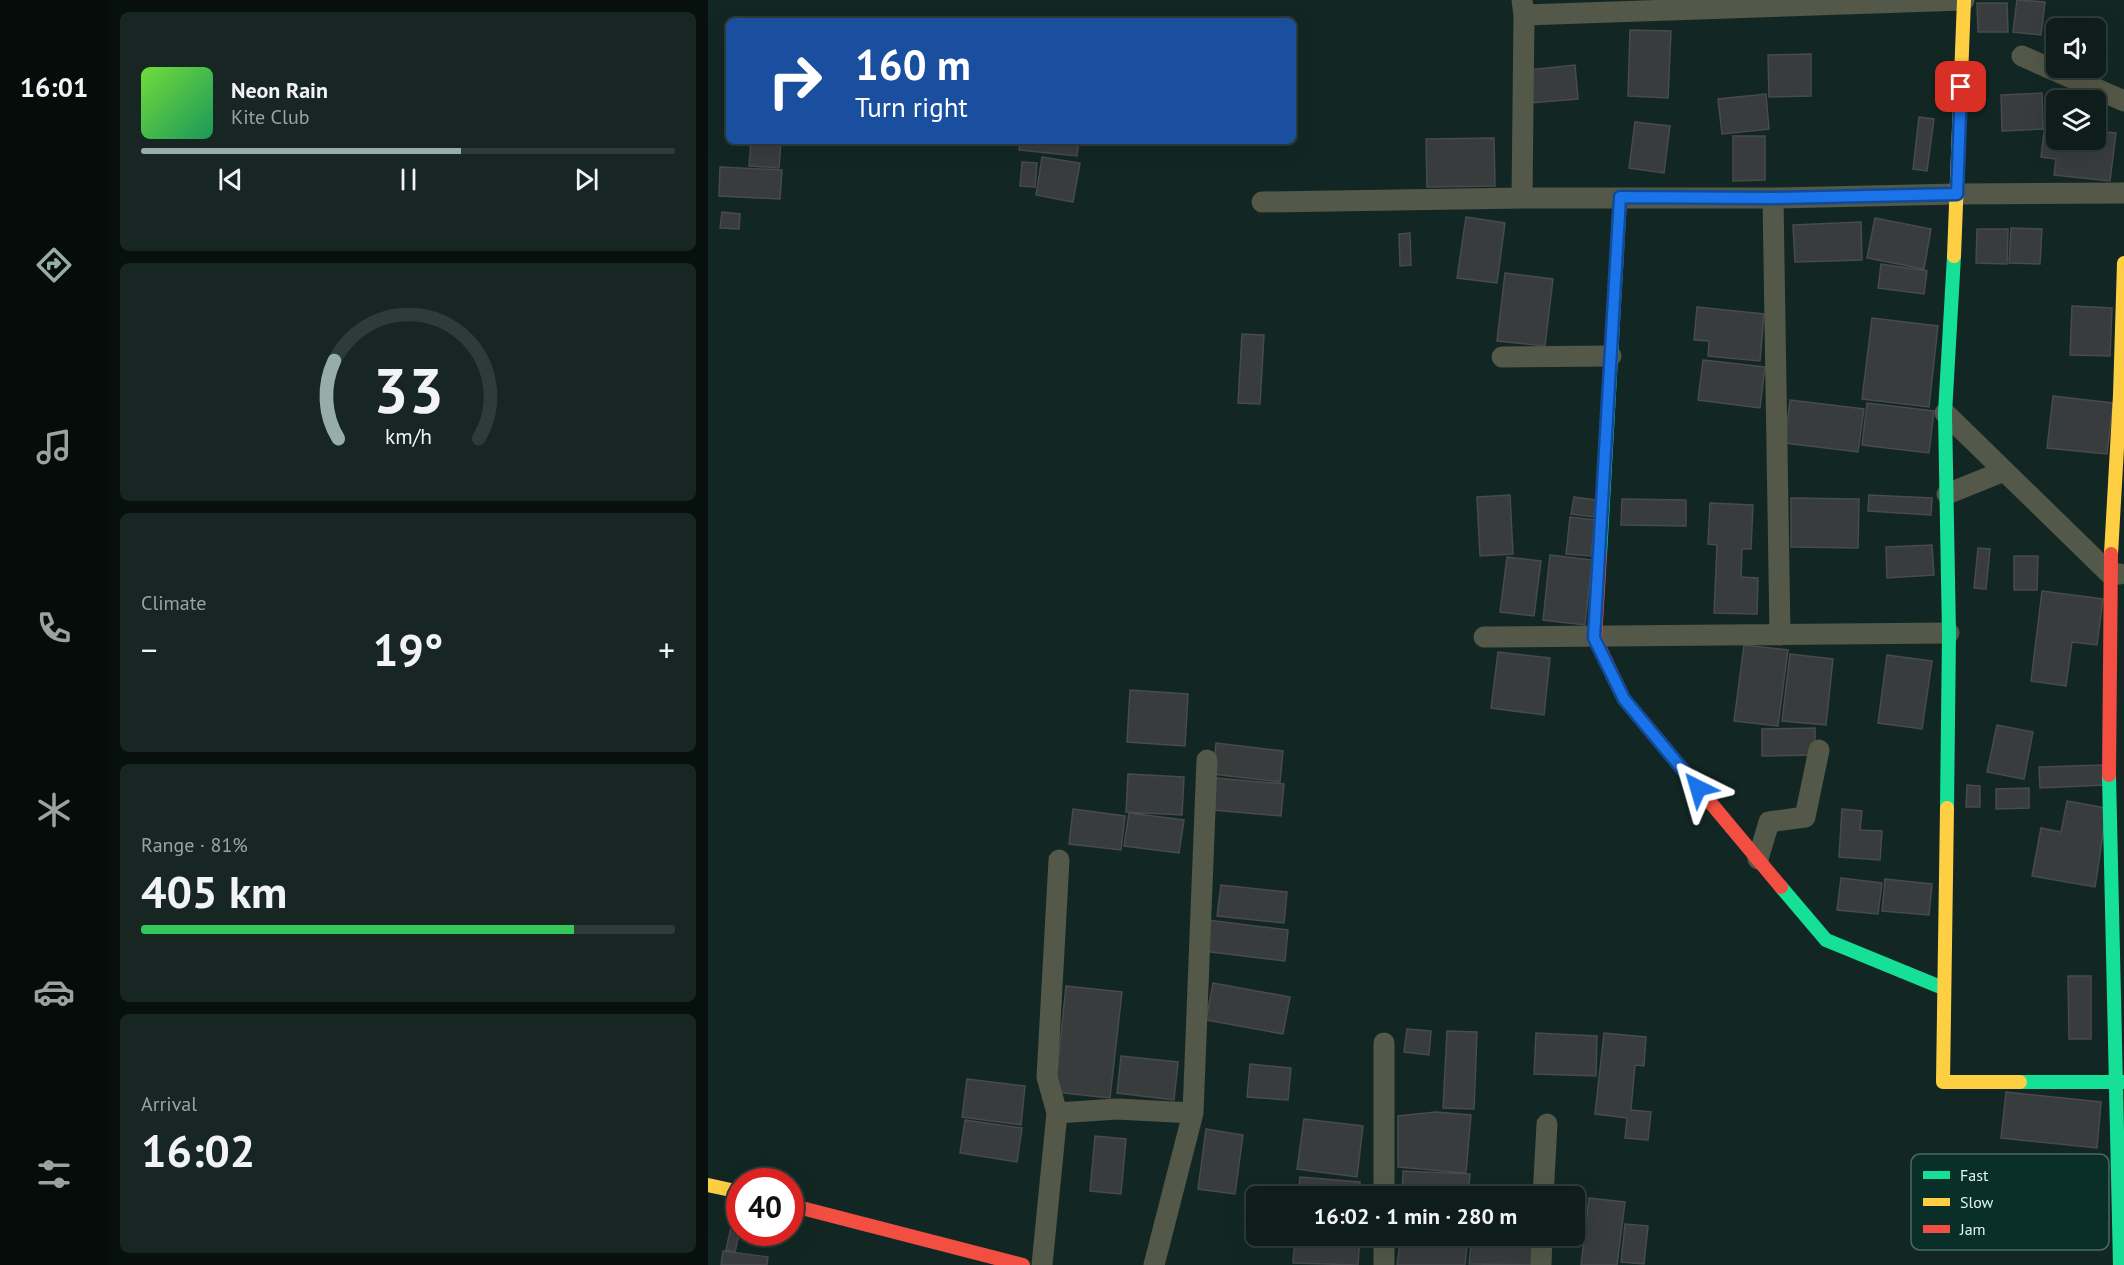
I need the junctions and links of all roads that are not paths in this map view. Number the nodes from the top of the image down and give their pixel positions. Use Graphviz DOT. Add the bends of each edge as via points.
graph roads {
  1 [pos="1964,0"];
  2 [pos="1523,8"];
  3 [pos="2022,56"];
  4 [pos="2124,101"];
  5 [pos="1957,194"];
  6 [pos="2124,194"];
  7 [pos="1620,197"];
  8 [pos="1522,198"];
  9 [pos="1773,198"];
  10 [pos="1262,202"];
  11 [pos="2124,262"];
  12 [pos="1611,356"];
  13 [pos="1502,357"];
  14 [pos="2122,395"];
  15 [pos="1945,413"];
  16 [pos="2004,471"];
  17 [pos="1947,494"];
  18 [pos="2117,574"];
  19 [pos="1949,633"];
  20 [pos="1780,635"];
  21 [pos="1484,637"];
  22 [pos="1594,638"];
  23 [pos="2117,742"];
  24 [pos="1819,750"];
  25 [pos="1207,759"];
  26 [pos="1758,859"];
  27 [pos="1059,860"];
  28 [pos="2118,914"];
  29 [pos="1943,988"];
  30 [pos="1384,1043"];
  31 [pos="2120,1082"];
  32 [pos="1057,1113"];
  33 [pos="1193,1113"];
  34 [pos="1547,1124"];
  35 [pos="708,1185"];
  36 [pos="1384,1186"];
  37 [pos="1544,1186"];
  38 [pos="726,1189"];
  39 [pos="804,1209"];
  40 [pos="1384,1246"];
  41 [pos="1541,1246"];
  42 [pos="1023,1265"];
  43 [pos="1042,1265"];
  44 [pos="1154,1265"];
  45 [pos="1384,1265"];
  46 [pos="1540,1265"];
  47 [pos="2120,1265"];
  1 -- 2 [label="street"];
  1 -- 5 [label="street"];
  2 -- 8 [label="street"];
  3 -- 4 [label="street"];
  5 -- 6 [label="street"];
  5 -- 9 [label="street"];
  5 -- 15 [label="street"];
  7 -- 8 [label="street"];
  7 -- 9 [label="street"];
  7 -- 12 [label="street"];
  8 -- 10 [label="street"];
  9 -- 20 [label="street"];
  11 -- 14 [label="street"];
  12 -- 13 [label="street"];
  12 -- 22 [label="street"];
  14 -- 18 [label="street"];
  15 -- 16 [label="street"];
  15 -- 17 [label="street"];
  16 -- 17 [label="street"];
  16 -- 18 [label="street"];
  17 -- 19 [label="street"];
  18 -- 23 [label="street"];
  19 -- 20 [label="street"];
  19 -- 29 [label="street"];
  20 -- 22 [label="street"];
  21 -- 22 [label="street"];
  22 -- 26 [label="street" via="1624,699"];
  23 -- 28 [label="street"];
  24 -- 26 [label="street" via="1805,817 1769,822"];
  25 -- 33 [label="street"];
  26 -- 29 [label="street" via="1826,940"];
  27 -- 32 [label="street" via="1047,1077"];
  28 -- 31 [label="street"];
  29 -- 31 [label="street" via="1942,1082"];
  30 -- 36 [label="street"];
  31 -- 47 [label="street"];
  32 -- 33 [label="street" via="1118,1109"];
  32 -- 43 [label="street"];
  33 -- 44 [label="street"];
  34 -- 37 [label="street"];
  35 -- 38 [label="street"];
  39 -- 42 [label="street"];
  40 -- 45 [label="street"];
  41 -- 46 [label="street"];
}
